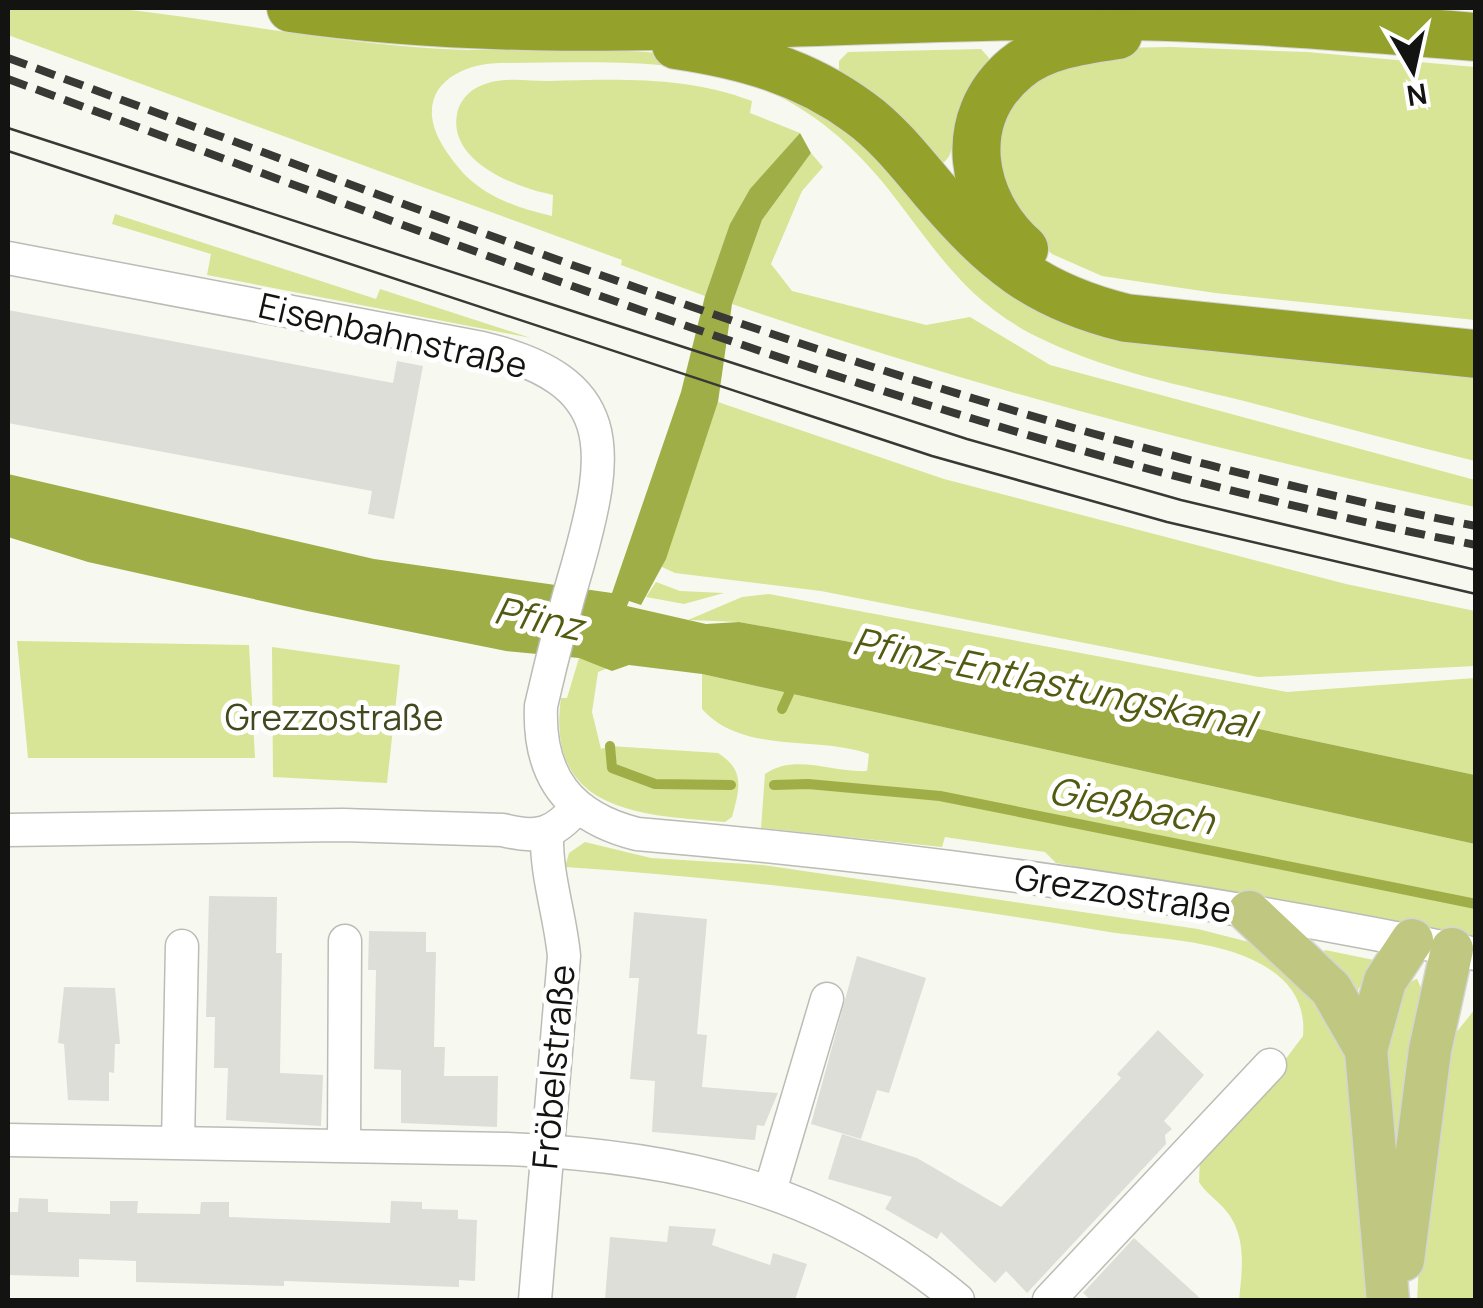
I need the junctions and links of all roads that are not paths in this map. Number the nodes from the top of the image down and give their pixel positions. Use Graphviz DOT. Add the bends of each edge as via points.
graph roads {
  1 [pos="291,8"];
  2 [pos="1240,20"];
  3 [pos="590,26"];
  4 [pos="1476,37"];
  5 [pos="8,258"];
  6 [pos="1476,329"];
  7 [pos="1476,354"];
  8 [pos="578,807"];
  9 [pos="8,830"];
  10 [pos="547,835"];
  11 [pos="1249,912"];
  12 [pos="346,941"];
  13 [pos="182,946"];
  14 [pos="1446,948"];
  15 [pos="827,999"];
  16 [pos="1366,1050"];
  17 [pos="1270,1065"];
  18 [pos="8,1140"];
  19 [pos="178,1142"];
  20 [pos="344,1144"];
  21 [pos="545,1151"];
  22 [pos="770,1191"];
  23 [pos="534,1300"];
  24 [pos="958,1300"];
  25 [pos="1049,1300"];
  26 [pos="1388,1300"];
  27 [pos="1398,1300"];
  1 -- 3 [label="highway"];
  2 -- 3 [label="highway" via="1034,16"];
  2 -- 4 [label="highway"];
  2 -- 6 [label="highway" via="1074,42 1017,66 989,102 974,142 978,185 1002,230 1035,260 1083,281 1134,292"];
  3 -- 7 [label="highway" via="729,53 830,92 864,115 1005,263 1080,307 1126,318"];
  5 -- 8 [label="street, Eisenbahnstraße" via="440,339 536,364 571,390 592,416 599,438 596,496 548,672 540,737 547,767"];
  8 -- 10 [label="street"];
  8 -- 11 [label="street, Grezzostraße" via="637,834 875,856"];
  9 -- 10 [label="street" via="343,824"];
  10 -- 21 [label="street, Fröbelstraße" via="564,956"];
  11 -- 14 [label="street, Grezzostraße"];
  11 -- 16 [label="main road" via="1331,990"];
  12 -- 20 [label="street"];
  13 -- 19 [label="street"];
  14 -- 16 [label="main road" via="1385,981"];
  14 -- 27 [label="main road"];
  15 -- 22 [label="street"];
  16 -- 26 [label="main road"];
  17 -- 25 [label="street"];
  18 -- 19 [label="street"];
  19 -- 20 [label="street"];
  20 -- 21 [label="street"];
  21 -- 22 [label="street" via="673,1164"];
  21 -- 23 [label="street, Fröbelstraße"];
  22 -- 24 [label="street" via="837,1220"];
}
